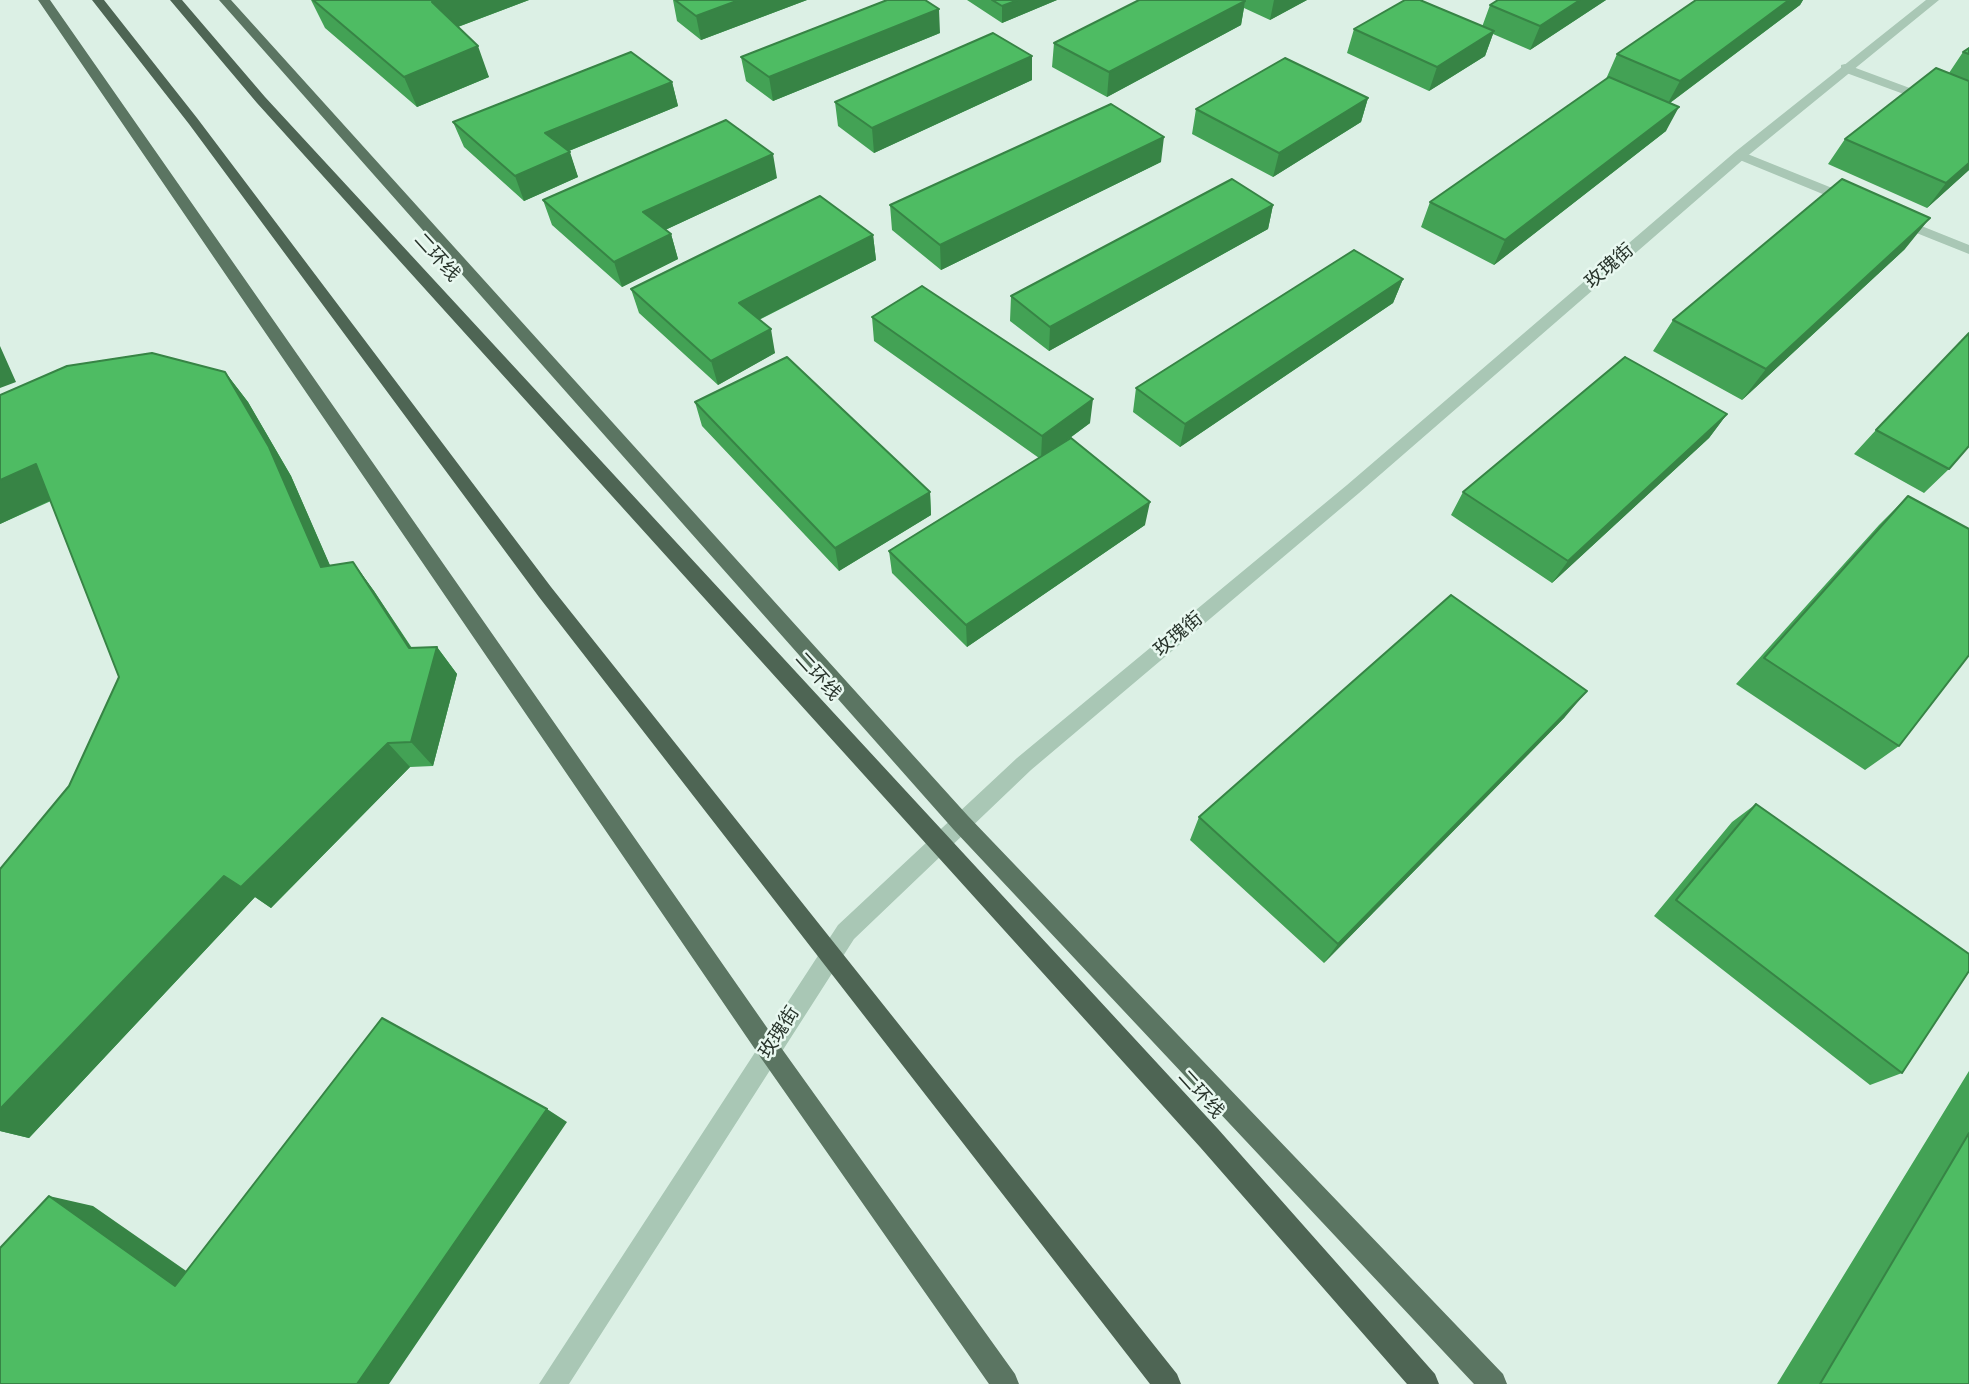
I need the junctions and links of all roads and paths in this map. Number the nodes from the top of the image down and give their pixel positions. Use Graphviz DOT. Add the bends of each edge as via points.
graph roads {
  1 [pos="44,0"];
  2 [pos="98,0"];
  3 [pos="176,0"];
  4 [pos="225,0"];
  5 [pos="1933,0"];
  6 [pos="1845,68"];
  7 [pos="1969,114"];
  8 [pos="1740,155"];
  9 [pos="1969,250"];
  10 [pos="961,823"];
  11 [pos="769,1050"];
  12 [pos="552,1384"];
  13 [pos="1005,1384"];
  14 [pos="1167,1384"];
  15 [pos="1425,1384"];
  16 [pos="1493,1384"];
  1 -- 11 [label="main road"];
  2 -- 14 [label="highway" via="545,592"];
  3 -- 15 [label="highway, 二环线" via="261,100 1209,1138"];
  4 -- 10 [label="main road"];
  5 -- 6 [label="street, 玫瑰街"];
  6 -- 7 [label="street"];
  6 -- 8 [label="street, 玫瑰街"];
  8 -- 9 [label="street"];
  8 -- 10 [label="street, 玫瑰街" via="1353,489 1024,764"];
  10 -- 11 [label="street, 玫瑰街" via="846,932"];
  10 -- 16 [label="main road"];
  11 -- 12 [label="street, 玫瑰街"];
  11 -- 13 [label="main road"];
}
